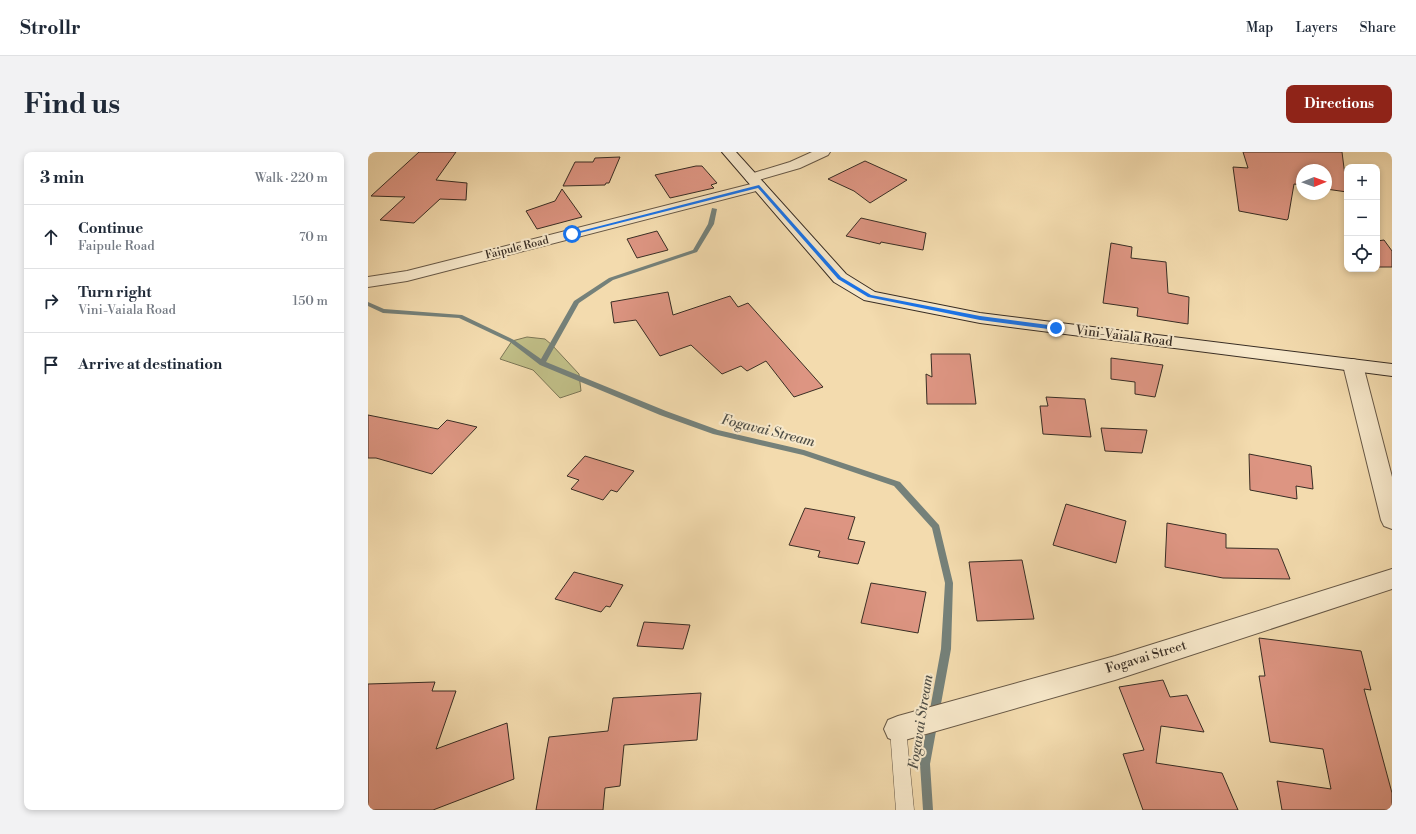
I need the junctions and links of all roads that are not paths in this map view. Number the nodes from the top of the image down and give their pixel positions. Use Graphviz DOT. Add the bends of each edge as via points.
graph roads {
  1 [pos="730,152"];
  2 [pos="823,152"];
  3 [pos="755,182"];
  4 [pos="368,282"];
  5 [pos="1353,365"];
  6 [pos="1392,370"];
  7 [pos="1392,520"];
  8 [pos="1392,579"];
  9 [pos="905,727"];
  10 [pos="905,810"];
  1 -- 3 [label="street, Vini-Vaiala Road"];
  2 -- 3 [label="street, Faipule Road"];
  3 -- 4 [label="street, Faipule Road" via="407,276"];
  3 -- 5 [label="street, Vini-Vaiala Road" via="840,278 870,296 980,318"];
  5 -- 6 [label="street, Vini-Vaiala Road"];
  5 -- 7 [label="street"];
  8 -- 9 [label="street, Fogavai Street" via="1115,668"];
  9 -- 10 [label="lane"];
}
